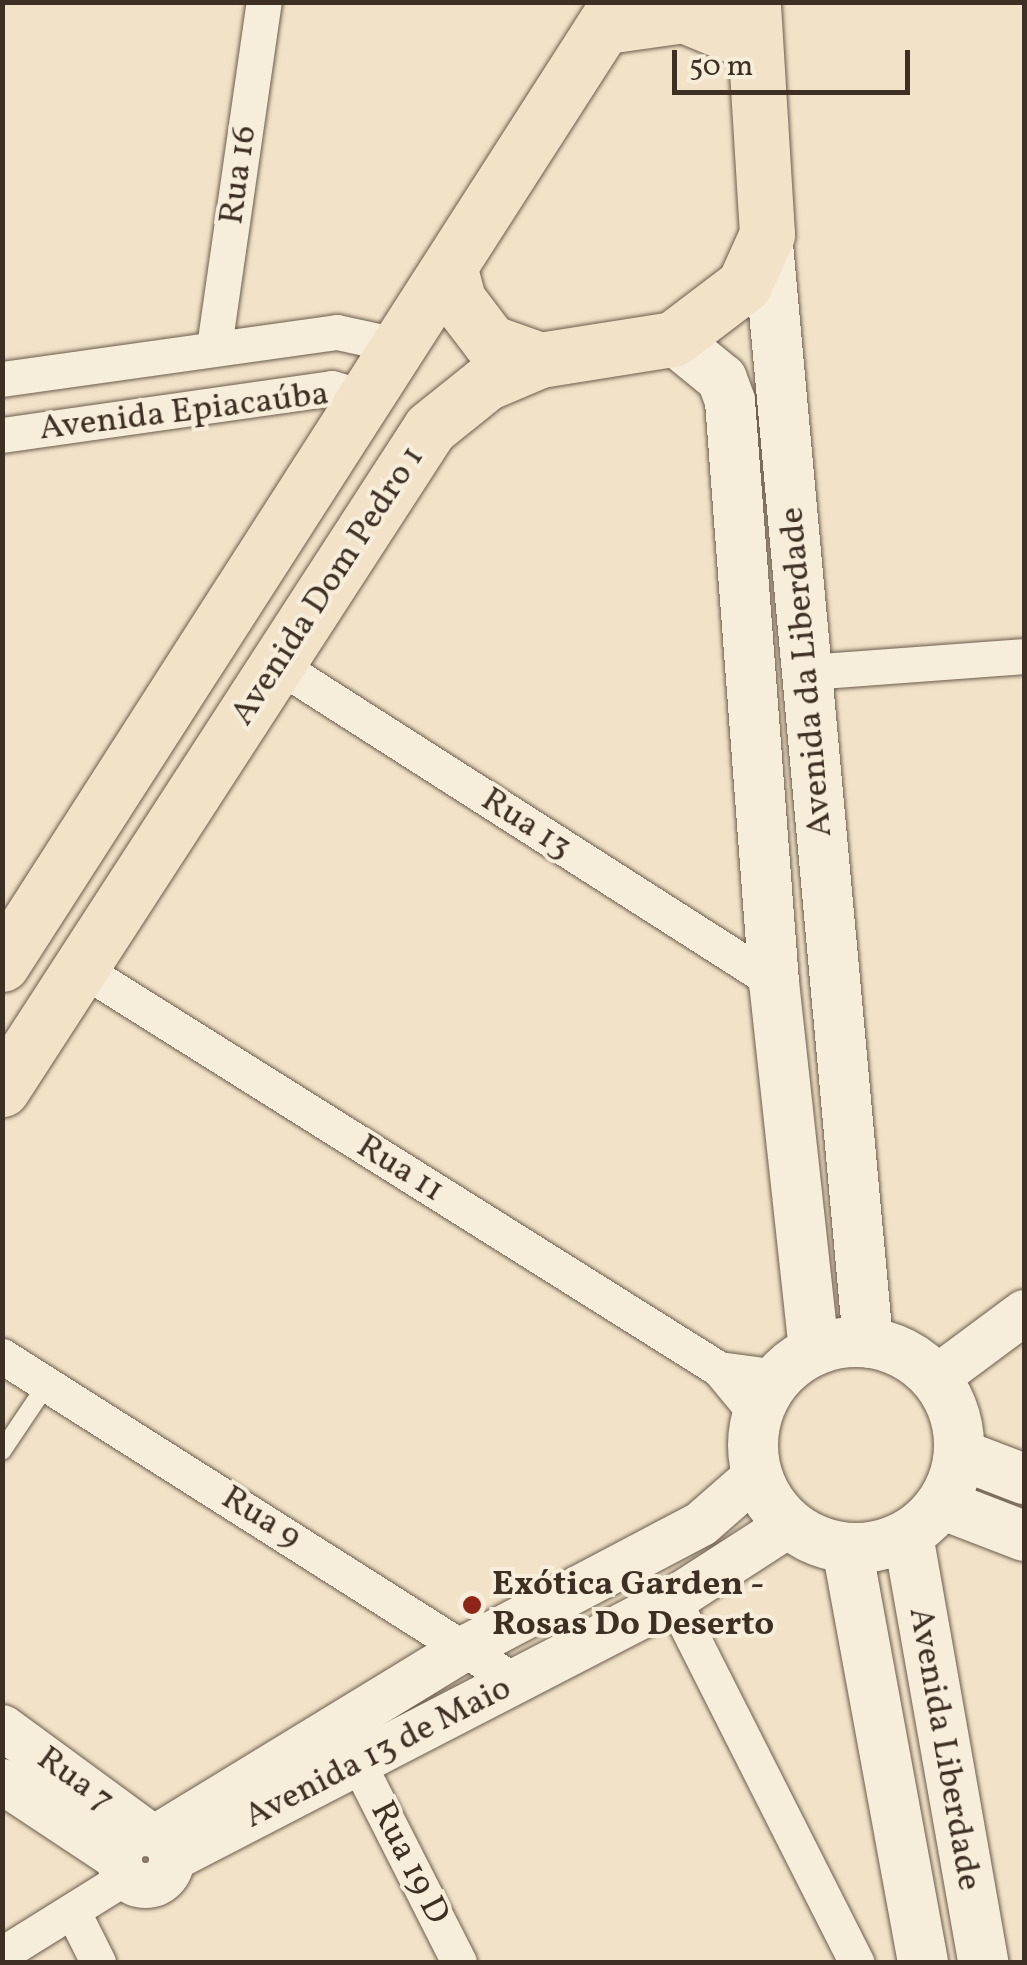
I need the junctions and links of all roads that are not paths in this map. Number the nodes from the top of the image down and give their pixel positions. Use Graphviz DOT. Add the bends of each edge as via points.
graph roads {
  1 [pos="264,2"];
  2 [pos="612,14"];
  3 [pos="754,24"];
  4 [pos="767,234"];
  5 [pos="452,273"];
  6 [pos="673,339"];
  7 [pos="214,346"];
  8 [pos="400,346"];
  9 [pos="540,360"];
  10 [pos="2,379"];
  11 [pos="365,398"];
  12 [pos="2,434"];
  13 [pos="1024,656"];
  14 [pos="278,665"];
  15 [pos="808,672"];
  16 [pos="2,964"];
  17 [pos="82,969"];
  18 [pos="774,982"];
  19 [pos="2,1088"];
  20 [pos="1024,1312"];
  21 [pos="868,1342"];
  22 [pos="2,1356"];
  23 [pos="935,1378"];
  24 [pos="783,1381"];
  25 [pos="46,1384"];
  26 [pos="2,1451"];
  27 [pos="958,1454"];
  28 [pos="757,1474"];
  29 [pos="1024,1479"];
  30 [pos="924,1519"];
  31 [pos="789,1524"];
  32 [pos="1024,1536"];
  33 [pos="847,1548"];
  34 [pos="673,1599"];
  35 [pos="468,1646"];
  36 [pos="516,1682"];
  37 [pos="2,1727"];
  38 [pos="358,1763"];
  39 [pos="2,1781"];
  40 [pos="144,1852"];
  41 [pos="74,1914"];
  42 [pos="2,1954"];
  43 [pos="98,1962"];
  44 [pos="460,1962"];
  45 [pos="856,1962"];
  46 [pos="923,1962"];
  47 [pos="984,1962"];
  1 -- 7 [label="street, Rua 16"];
  2 -- 3 [label="highway"];
  2 -- 5 [label="highway, Avenida Dom Pedro 1"];
  3 -- 4 [label="highway, Avenida da Liberdade"];
  4 -- 6 [label="highway, Avenida Dom Pedro 1" via="744,285"];
  4 -- 15 [label="main road, Avenida da Liberdade"];
  5 -- 8 [label="highway, Avenida Dom Pedro 1"];
  5 -- 9 [label="highway" via="458,300 490,342"];
  6 -- 9 [label="highway, Avenida Dom Pedro 1"];
  6 -- 18 [label="main road, Avenida da Liberdade" via="722,378 730,401"];
  7 -- 8 [label="street, Avenida Epiacaúba" via="337,332"];
  7 -- 10 [label="street, Avenida Epiacaúba"];
  8 -- 11 [label="highway, Avenida Dom Pedro 1"];
  9 -- 14 [label="highway, Avenida Dom Pedro 1" via="486,383 430,428"];
  11 -- 12 [label="street, Avenida Epiacaúba" via="332,388"];
  11 -- 16 [label="highway, Avenida Dom Pedro 1"];
  13 -- 15 [label="street"];
  14 -- 17 [label="highway, Avenida Dom Pedro 1"];
  14 -- 18 [label="street, Rua 13"];
  15 -- 21 [label="main road, Avenida da Liberdade"];
  17 -- 19 [label="highway, Avenida Dom Pedro 1"];
  17 -- 24 [label="street, Rua 11" via="719,1369"];
  18 -- 24 [label="main road, Avenida da Liberdade"];
  20 -- 23 [label="street"];
  21 -- 23 [label="main road"];
  21 -- 24 [label="main road"];
  22 -- 25 [label="street, Rua 9"];
  23 -- 27 [label="main road" via="954,1414"];
  24 -- 28 [label="main road"];
  25 -- 26 [label="lane"];
  25 -- 35 [label="street, Rua 9"];
  27 -- 29 [label="main road"];
  27 -- 30 [label="main road"];
  28 -- 31 [label="main road"];
  28 -- 35 [label="street, Avenida 13 de Maio" via="701,1523"];
  30 -- 32 [label="main road"];
  30 -- 33 [label="main road"];
  30 -- 47 [label="main road, Avenida Liberdade"];
  31 -- 33 [label="main road"];
  31 -- 34 [label="street, Avenida 13 de Maio"];
  33 -- 46 [label="main road, Avenida Liberdade"];
  34 -- 36 [label="street, Avenida 13 de Maio"];
  34 -- 45 [label="street"];
  35 -- 36 [label="street, Rua 9"];
  35 -- 40 [label="street, Avenida 13 de Maio"];
  36 -- 38 [label="street, Avenida 13 de Maio"];
  37 -- 40 [label="street, Rua 7"];
  38 -- 40 [label="street, Avenida 13 de Maio"];
  38 -- 44 [label="street, Rua 19 D"];
  39 -- 40 [label="street, Rua 7"];
  40 -- 41 [label="street, Avenida 13 de Maio"];
  41 -- 42 [label="street, Avenida 13 de Maio"];
  41 -- 43 [label="street"];
}
